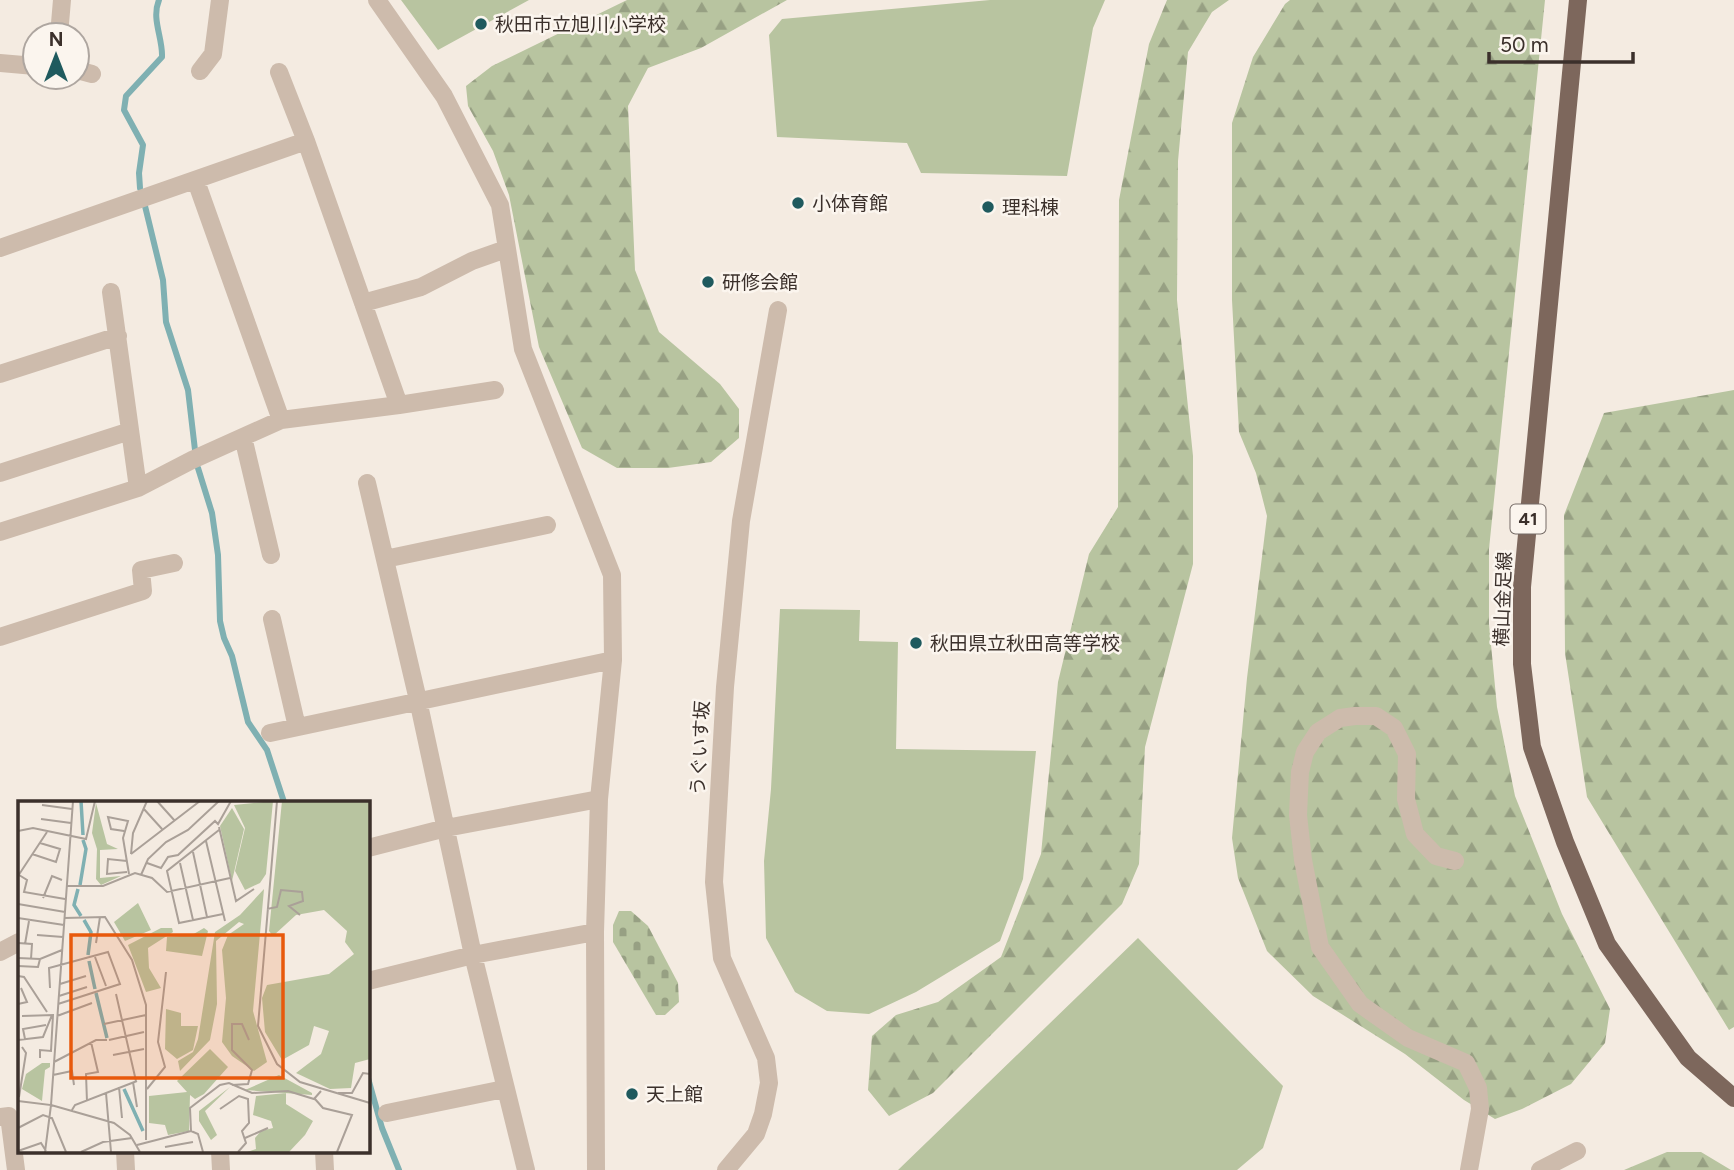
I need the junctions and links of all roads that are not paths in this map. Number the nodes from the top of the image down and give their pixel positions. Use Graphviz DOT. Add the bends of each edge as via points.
graph roads {
  1 [pos="62,0"];
  2 [pos="220,0"];
  3 [pos="377,0"];
  4 [pos="1578,0"];
  5 [pos="60,21"];
  6 [pos="0,63"];
  7 [pos="21,65"];
  8 [pos="200,71"];
  9 [pos="279,72"];
  10 [pos="306,141"];
  11 [pos="196,180"];
  12 [pos="0,248"];
  13 [pos="506,249"];
  14 [pos="111,292"];
  15 [pos="363,303"];
  16 [pos="778,310"];
  17 [pos="118,336"];
  18 [pos="0,374"];
  19 [pos="495,390"];
  20 [pos="399,405"];
  21 [pos="281,420"];
  22 [pos="130,431"];
  23 [pos="243,437"];
  24 [pos="0,473"];
  25 [pos="367,483"];
  26 [pos="138,488"];
  27 [pos="547,525"];
  28 [pos="0,532"];
  29 [pos="271,555"];
  30 [pos="385,559"];
  31 [pos="174,563"];
  32 [pos="272,619"];
  33 [pos="0,637"];
  34 [pos="613,660"];
  35 [pos="418,700"];
  36 [pos="297,727"];
  37 [pos="270,733"];
  38 [pos="599,799"];
  39 [pos="446,828"];
  40 [pos="369,848"];
  41 [pos="1455,862"];
  42 [pos="595,932"];
  43 [pos="18,943"];
  44 [pos="0,952"];
  45 [pos="473,956"];
  46 [pos="369,981"];
  47 [pos="504,1089"];
  48 [pos="1734,1098"];
  49 [pos="387,1113"];
  50 [pos="0,1117"];
  51 [pos="1577,1151"];
  52 [pos="125,1152"];
  53 [pos="220,1152"];
  54 [pos="324,1152"];
  55 [pos="16,1170"];
  56 [pos="126,1170"];
  57 [pos="221,1170"];
  58 [pos="325,1170"];
  59 [pos="526,1170"];
  60 [pos="596,1170"];
  61 [pos="726,1170"];
  62 [pos="1469,1170"];
  63 [pos="1540,1170"];
  1 -- 5 [label="street"];
  2 -- 8 [label="street" via="213,54"];
  3 -- 13 [label="street" via="444,96 500,205"];
  4 -- 48 [label="main road, 横山金足線 / 41" via="1522,587 1522,664 1532,747 1564,842 1607,944 1688,1058"];
  6 -- 7 [label="street"];
  9 -- 10 [label="street"];
  10 -- 11 [label="street"];
  10 -- 15 [label="street"];
  11 -- 12 [label="street"];
  11 -- 21 [label="street"];
  13 -- 15 [label="street" via="421,287"];
  13 -- 34 [label="street" via="523,349 612,575"];
  14 -- 17 [label="street"];
  15 -- 20 [label="street"];
  16 -- 61 [label="street, うぐいす坂" via="741,521 725,687 714,882 722,958 766,1058 769,1083 756,1134"];
  17 -- 18 [label="street"];
  17 -- 22 [label="street"];
  19 -- 20 [label="street"];
  20 -- 21 [label="street"];
  21 -- 23 [label="street"];
  22 -- 24 [label="street"];
  22 -- 26 [label="street"];
  23 -- 26 [label="street"];
  23 -- 29 [label="street"];
  25 -- 30 [label="street"];
  26 -- 28 [label="street"];
  27 -- 30 [label="street"];
  30 -- 35 [label="street"];
  31 -- 33 [label="street" via="141,570 143,591"];
  32 -- 36 [label="street"];
  34 -- 35 [label="street"];
  34 -- 38 [label="street"];
  35 -- 36 [label="street"];
  35 -- 39 [label="street"];
  36 -- 37 [label="street"];
  38 -- 39 [label="street"];
  38 -- 42 [label="street"];
  39 -- 40 [label="street"];
  39 -- 45 [label="street"];
  41 -- 62 [label="street" via="1436,856 1415,834 1406,799 1407,754 1394,728 1376,716 1355,716 1340,718 1318,732 1305,752 1300,772 1298,816 1320,947 1360,1004 1408,1038 1466,1063 1478,1088 1480,1110"];
  42 -- 45 [label="street"];
  42 -- 60 [label="street"];
  43 -- 44 [label="street"];
  45 -- 46 [label="street"];
  45 -- 47 [label="street"];
  47 -- 49 [label="street"];
  47 -- 59 [label="street"];
  50 -- 55 [label="street" via="9,1116"];
  51 -- 63 [label="street"];
  52 -- 56 [label="street"];
  53 -- 57 [label="street"];
  54 -- 58 [label="street"];
}
